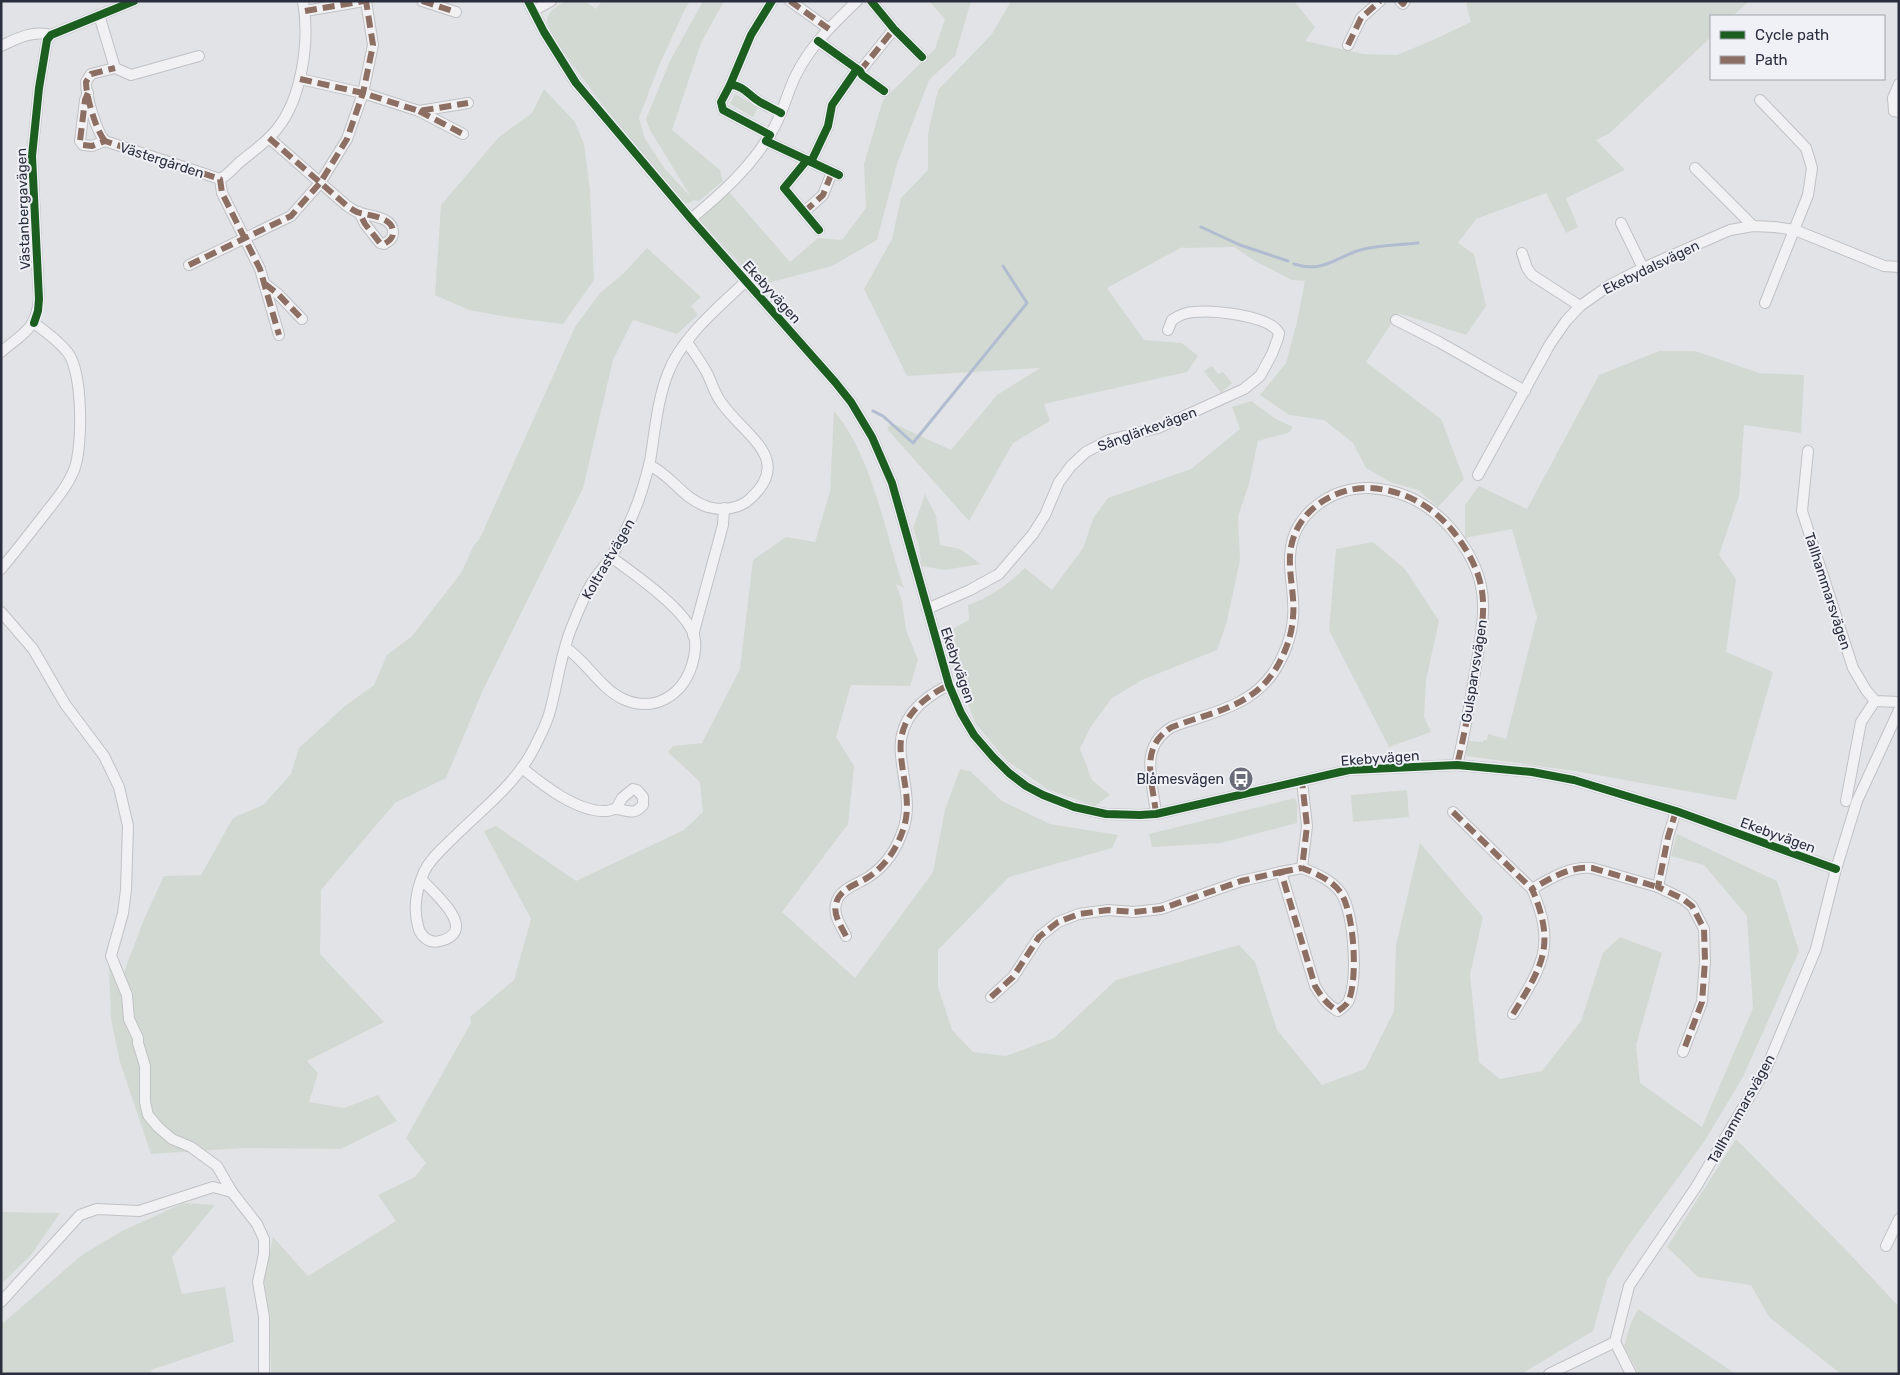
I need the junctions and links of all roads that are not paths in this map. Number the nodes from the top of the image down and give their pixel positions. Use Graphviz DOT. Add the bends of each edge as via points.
graph roads {
  1 [pos="134,1"];
  2 [pos="365,1"];
  3 [pos="422,1"];
  4 [pos="528,1"];
  5 [pos="551,1"];
  6 [pos="772,1"];
  7 [pos="790,1"];
  8 [pos="857,1"];
  9 [pos="871,1"];
  10 [pos="1380,1"];
  11 [pos="1400,1"];
  12 [pos="1405,1"];
  13 [pos="304,6"];
  14 [pos="533,11"];
  15 [pos="456,12"];
  16 [pos="99,15"];
  17 [pos="829,29"];
  18 [pos="894,30"];
  19 [pos="51,35"];
  20 [pos="818,41"];
  21 [pos="1348,45"];
  22 [pos="1,46"];
  23 [pos="199,56"];
  24 [pos="922,58"];
  25 [pos="115,68"];
  26 [pos="858,70"];
  27 [pos="300,80"];
  28 [pos="730,84"];
  29 [pos="1899,84"];
  30 [pos="884,91"];
  31 [pos="88,93"];
  32 [pos="363,93"];
  33 [pos="1760,100"];
  34 [pos="468,103"];
  35 [pos="418,111"];
  36 [pos="1899,112"];
  37 [pos="781,113"];
  38 [pos="463,134"];
  39 [pos="269,138"];
  40 [pos="768,138"];
  41 [pos="105,141"];
  42 [pos="809,161"];
  43 [pos="1695,168"];
  44 [pos="220,179"];
  45 [pos="320,183"];
  46 [pos="359,212"];
  47 [pos="804,212"];
  48 [pos="691,220"];
  49 [pos="1621,223"];
  50 [pos="1753,226"];
  51 [pos="819,230"];
  52 [pos="1795,230"];
  53 [pos="245,239"];
  54 [pos="1522,253"];
  55 [pos="189,264"];
  56 [pos="1899,267"];
  57 [pos="1643,268"];
  58 [pos="746,282"];
  59 [pos="265,284"];
  60 [pos="1765,303"];
  61 [pos="1580,306"];
  62 [pos="302,319"];
  63 [pos="1396,320"];
  64 [pos="34,323"];
  65 [pos="1168,330"];
  66 [pos="279,335"];
  67 [pos="687,342"];
  68 [pos="1,352"];
  69 [pos="1525,391"];
  70 [pos="1808,451"];
  71 [pos="649,464"];
  72 [pos="1478,475"];
  73 [pos="724,508"];
  74 [pos="611,557"];
  75 [pos="1,569"];
  76 [pos="927,609"];
  77 [pos="1,612"];
  78 [pos="694,635"];
  79 [pos="566,648"];
  80 [pos="949,685"];
  81 [pos="1876,701"];
  82 [pos="1899,702"];
  83 [pos="1899,710"];
  84 [pos="1457,766"];
  85 [pos="522,768"];
  86 [pos="1302,781"];
  87 [pos="1846,801"];
  88 [pos="616,809"];
  89 [pos="1676,811"];
  90 [pos="1156,814"];
  91 [pos="1459,815"];
  92 [pos="1302,868"];
  93 [pos="1836,869"];
  94 [pos="1282,872"];
  95 [pos="422,880"];
  96 [pos="1658,887"];
  97 [pos="1532,889"];
  98 [pos="846,936"];
  99 [pos="991,997"];
  100 [pos="1513,1014"];
  101 [pos="1683,1052"];
  102 [pos="232,1192"];
  103 [pos="1899,1219"];
  104 [pos="1886,1246"];
  105 [pos="1,1302"];
  106 [pos="1615,1342"];
  107 [pos="264,1374"];
  108 [pos="1549,1374"];
  109 [pos="1631,1374"];
  1 -- 16 [label="street"];
  2 -- 13 [label="street"];
  2 -- 32 [label="street" via="373,44"];
  3 -- 15 [label="street"];
  4 -- 14 [label="street, Ekebyvägen"];
  5 -- 14 [label="street"];
  6 -- 28 [label="street" via="751,34"];
  7 -- 17 [label="street"];
  8 -- 17 [label="street"];
  9 -- 18 [label="street"];
  10 -- 21 [label="street" via="1361,18"];
  11 -- 12 [label="street" via="1403,4"];
  13 -- 27 [label="street, Västergården"];
  14 -- 48 [label="street, Ekebyvägen" via="576,83"];
  16 -- 19 [label="street"];
  16 -- 25 [label="street"];
  17 -- 20 [label="street"];
  18 -- 24 [label="street"];
  18 -- 26 [label="street"];
  19 -- 22 [label="street" via="34,33"];
  19 -- 64 [label="street, Västanbergavägen" via="44,52 32,156 39,299"];
  20 -- 26 [label="street"];
  20 -- 37 [label="street" via="794,78"];
  23 -- 25 [label="street" via="131,75"];
  25 -- 31 [label="street, Västergården" via="91,74 86,82"];
  26 -- 30 [label="street"];
  26 -- 42 [label="street" via="832,106 828,126"];
  27 -- 32 [label="street"];
  27 -- 39 [label="street, Västergården" via="289,111"];
  28 -- 37 [label="street" via="744,88 758,101"];
  28 -- 40 [label="street" via="721,102 723,110"];
  29 -- 36 [label="street" via="1893,98 1894,111"];
  31 -- 41 [label="street, Västergården"];
  31 -- 41 [label="street, Västergården" via="80,141 92,146"];
  32 -- 35 [label="street"];
  32 -- 45 [label="street" via="348,138"];
  33 -- 52 [label="street" via="1806,148 1812,168 1808,195"];
  34 -- 35 [label="street"];
  35 -- 38 [label="street"];
  37 -- 40 [label="street"];
  39 -- 44 [label="street, Västergården"];
  39 -- 45 [label="street"];
  40 -- 42 [label="street"];
  40 -- 48 [label="street" via="750,163"];
  41 -- 44 [label="street, Västergården"];
  42 -- 47 [label="street" via="784,188"];
  42 -- 47 [label="street" via="836,173 823,195"];
  43 -- 50 [label="street"];
  44 -- 53 [label="street, Västergården" via="222,194"];
  45 -- 46 [label="street" via="346,206"];
  45 -- 53 [label="street" via="291,216"];
  47 -- 51 [label="street"];
  48 -- 58 [label="street, Ekebyvägen"];
  49 -- 57 [label="street"];
  50 -- 52 [label="street, Ekebydalsvägen"];
  50 -- 57 [label="street, Ekebydalsvägen" via="1730,230"];
  52 -- 56 [label="street, Ekebydalsvägen" via="1884,266"];
  52 -- 60 [label="street"];
  53 -- 55 [label="street"];
  53 -- 59 [label="street, Västergården"];
  54 -- 61 [label="street" via="1532,275"];
  57 -- 61 [label="street, Ekebydalsvägen"];
  58 -- 67 [label="street, Koltrastvägen"];
  58 -- 76 [label="street, Ekebyvägen" via="835,382 864,422 888,472"];
  59 -- 62 [label="street"];
  59 -- 66 [label="street, Västergården"];
  61 -- 69 [label="street, Ekebydalsvägen" via="1550,344"];
  63 -- 69 [label="street"];
  64 -- 68 [label="street"];
  64 -- 75 [label="street" via="69,354 74,364 79,392 77,461 64,490"];
  65 -- 76 [label="street, Sånglärkevägen" via="1172,320 1192,312 1226,312 1273,326 1278,338 1260,376 1244,390 1158,428 1108,440 1086,452 1059,482 1033,534 1000,574"];
  67 -- 71 [label="street, Koltrastvägen" via="668,372"];
  67 -- 73 [label="street" via="703,365 716,396 761,447 768,463 766,480 757,492 747,502"];
  69 -- 72 [label="street, Ekebydalsvägen"];
  70 -- 81 [label="street, Tallhammarsvägen" via="1802,511 1853,668"];
  71 -- 73 [label="street" via="690,498 706,506"];
  71 -- 74 [label="street, Koltrastvägen" via="632,517"];
  73 -- 78 [label="street"];
  74 -- 78 [label="street" via="652,587 688,623"];
  74 -- 79 [label="street, Koltrastvägen" via="593,581 572,626"];
  76 -- 80 [label="street, Ekebyvägen"];
  77 -- 102 [label="street" via="33,650 65,704 104,756 124,805 128,826 126,896 111,956 127,994 129,1019 145,1066 148,1116 172,1139 191,1147 217,1166"];
  78 -- 79 [label="street" via="694,658 678,690 662,701 644,703 616,695"];
  79 -- 85 [label="street, Koltrastvägen" via="550,714"];
  80 -- 90 [label="street, Ekebyvägen" via="974,735 1026,786 1090,811 1140,816"];
  80 -- 98 [label="street" via="912,710 906,724 900,754 907,788 904,830 887,860 870,876 840,894 835,911"];
  81 -- 82 [label="street"];
  81 -- 87 [label="street" via="1861,722"];
  83 -- 93 [label="street, Tallhammarsvägen" via="1857,801"];
  84 -- 86 [label="street, Ekebyvägen" via="1349,770"];
  84 -- 89 [label="street, Ekebyvägen" via="1532,772 1574,780"];
  84 -- 90 [label="street, Gulsparvsvägen" via="1483,618 1482,587 1475,568 1463,544 1428,508 1397,493 1354,488 1320,502 1298,528 1290,555 1294,616 1281,660 1273,674 1254,694 1237,704 1172,727 1163,732 1154,744 1150,762"];
  85 -- 88 [label="street" via="565,799 595,810"];
  85 -- 95 [label="street, Koltrastvägen" via="497,797 439,852"];
  86 -- 90 [label="street, Ekebyvägen"];
  86 -- 92 [label="street" via="1306,826"];
  89 -- 93 [label="street, Ekebyvägen"];
  89 -- 96 [label="street"];
  91 -- 97 [label="street"];
  92 -- 94 [label="street"];
  92 -- 94 [label="street" via="1330,881 1340,891 1346,905 1354,939 1353,975 1348,1000 1338,1011 1323,999 1315,986"];
  93 -- 106 [label="street, Tallhammarsvägen" via="1816,949 1766,1069 1696,1187 1629,1286"];
  94 -- 99 [label="street" via="1242,881 1161,909 1108,910 1079,914 1058,922 1039,938 1013,977"];
  95 -- 95 [label="street, Koltrastvägen" via="417,892 419,931 430,941 441,941 454,931 456,921 450,909"];
  96 -- 97 [label="street" via="1581,867"];
  96 -- 101 [label="street" via="1692,906 1704,929 1702,1002"];
  97 -- 100 [label="street" via="1544,924 1544,951 1531,984"];
  102 -- 105 [label="street" via="213,1187 139,1210 97,1209 80,1215"];
  102 -- 107 [label="street" via="257,1224 264,1239 258,1282 264,1317"];
  103 -- 104 [label="street"];
  106 -- 108 [label="street"];
  106 -- 109 [label="street"];
}
